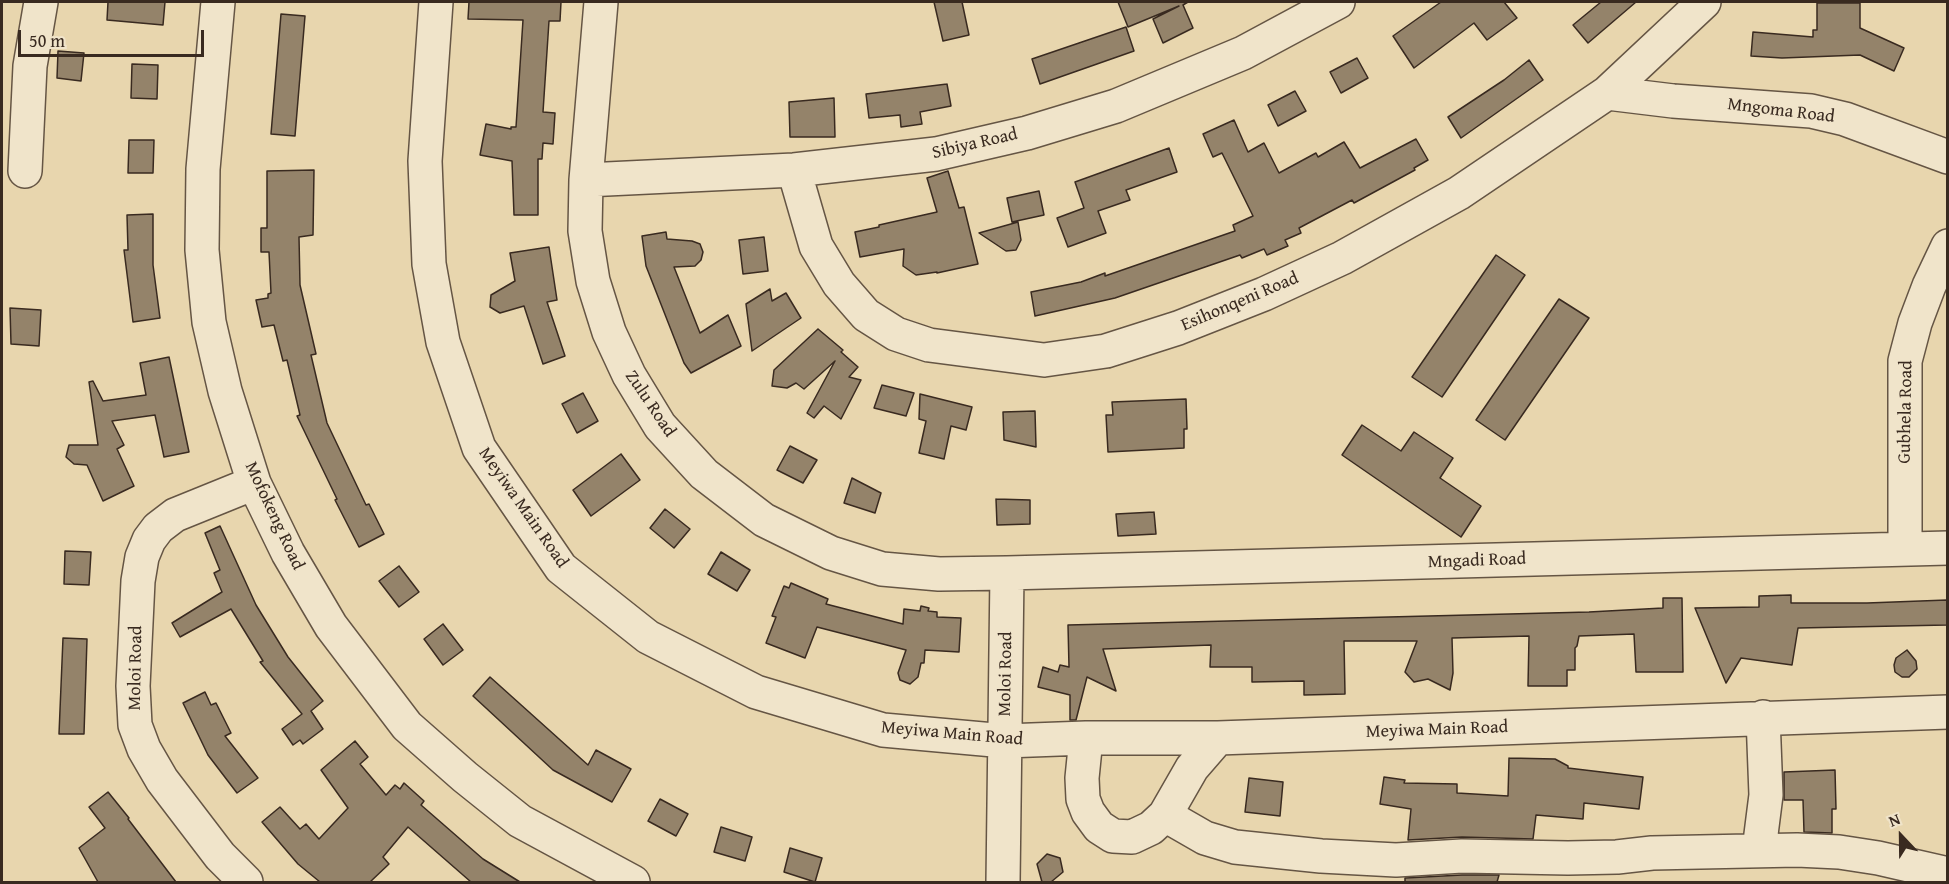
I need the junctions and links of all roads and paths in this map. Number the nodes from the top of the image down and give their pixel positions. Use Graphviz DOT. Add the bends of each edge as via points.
graph roads {
  1 [pos="41,2"];
  2 [pos="218,2"];
  3 [pos="436,2"];
  4 [pos="601,2"];
  5 [pos="1338,2"];
  6 [pos="1704,2"];
  7 [pos="1607,93"];
  8 [pos="1947,157"];
  9 [pos="794,170"];
  10 [pos="25,171"];
  11 [pos="586,180"];
  12 [pos="1947,246"];
  13 [pos="255,483"];
  14 [pos="1947,548"];
  15 [pos="1905,549"];
  16 [pos="1007,573"];
  17 [pos="1947,712"];
  18 [pos="1763,717"];
  19 [pos="1086,738"];
  20 [pos="1218,738"];
  21 [pos="1005,741"];
  22 [pos="1165,816"];
  23 [pos="1760,850"];
  24 [pos="1947,874"];
  25 [pos="246,882"];
  26 [pos="633,882"];
  27 [pos="1003,882"];
  1 -- 10 [label="street" via="30,66"];
  2 -- 13 [label="street, Mofokeng Road" via="203,170 202,250 209,322 225,391"];
  3 -- 21 [label="street, Meyiwa Main Road" via="424,161 429,264 443,342 479,448 561,568 648,637 756,693 883,730"];
  4 -- 11 [label="street, Zulu Road"];
  5 -- 9 [label="street, Sibiya Road" via="1243,53 1116,106 1027,133 936,154"];
  6 -- 7 [label="street, Esihonqeni Road"];
  7 -- 8 [label="street, Mngoma Road" via="1811,111 1845,119"];
  7 -- 9 [label="street, Esihonqeni Road" via="1459,193 1342,258 1178,328 1106,351 1044,360 929,345 896,334 866,315 839,284 816,246"];
  9 -- 11 [label="street, Sibiya Road"];
  11 -- 16 [label="street, Zulu Road" via="585,231 593,281 609,332 660,426 704,474 764,520 841,556 882,569 939,574"];
  12 -- 15 [label="street, Gubhela Road" via="1915,323 1905,361"];
  13 -- 25 [label="street, Moloi Road" via="176,515 149,540 138,581 133,686 135,725 144,749 162,780 220,856"];
  13 -- 26 [label="street, Mofokeng Road" via="288,553 331,626 407,726 520,821"];
  14 -- 15 [label="street, Mngadi Road"];
  15 -- 16 [label="street, Mngadi Road"];
  16 -- 21 [label="street, Moloi Road"];
  17 -- 18 [label="street, Meyiwa Main Road"];
  18 -- 20 [label="street, Meyiwa Main Road"];
  18 -- 23 [label="street" via="1766,795"];
  19 -- 20 [label="street, Meyiwa Main Road"];
  19 -- 21 [label="street, Meyiwa Main Road"];
  19 -- 22 [label="street" via="1083,799 1099,827 1113,836 1132,837"];
  20 -- 22 [label="street" via="1192,768"];
  21 -- 27 [label="street, Moloi Road"];
  22 -- 23 [label="street" via="1205,838 1235,847 1355,859 1617,857"];
  23 -- 24 [label="street" via="1839,852"];
}
